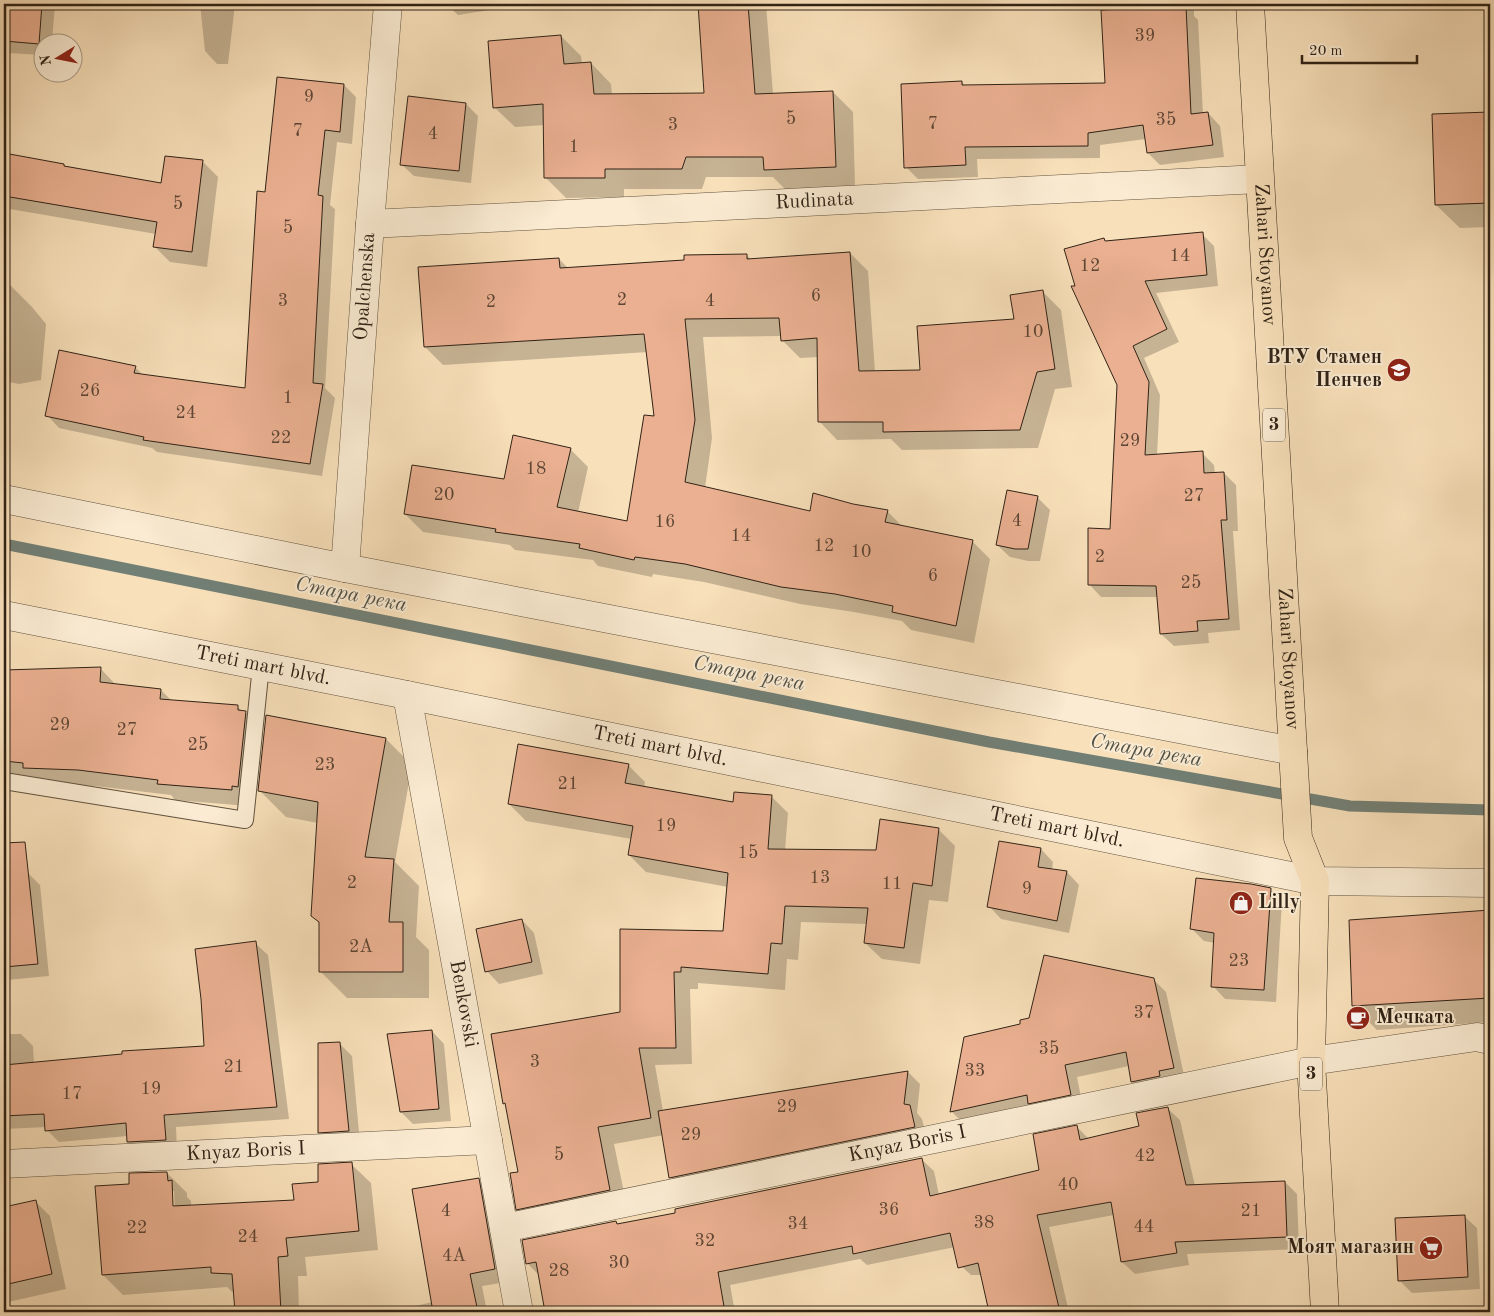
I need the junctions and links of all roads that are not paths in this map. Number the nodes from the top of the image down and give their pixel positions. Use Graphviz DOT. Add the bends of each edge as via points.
graph roads {
  1 [pos="388,4"];
  2 [pos="1250,4"];
  3 [pos="1260,179"];
  4 [pos="370,224"];
  5 [pos="4,498"];
  6 [pos="345,568"];
  7 [pos="4,615"];
  8 [pos="261,666"];
  9 [pos="407,695"];
  10 [pos="1294,759"];
  11 [pos="4,781"];
  12 [pos="1314,880"];
  13 [pos="1490,883"];
  14 [pos="1490,1040"];
  15 [pos="1311,1061"];
  16 [pos="488,1140"];
  17 [pos="4,1164"];
  18 [pos="504,1228"];
  19 [pos="519,1312"];
  20 [pos="1325,1312"];
  1 -- 4 [label="street, Opalchenska"];
  2 -- 3 [label="main road, Zahari Stoyanov / 3"];
  3 -- 4 [label="street, Rudinata"];
  3 -- 10 [label="main road, Zahari Stoyanov / 3"];
  4 -- 6 [label="street, Opalchenska"];
  5 -- 6 [label="street"];
  6 -- 10 [label="street"];
  7 -- 8 [label="street, Treti mart blvd."];
  8 -- 9 [label="street, Treti mart blvd."];
  8 -- 11 [label="lane" via="245,820"];
  9 -- 12 [label="street, Treti mart blvd."];
  9 -- 16 [label="street, Benkovski"];
  10 -- 12 [label="main road, Zahari Stoyanov / 3" via="1298,838"];
  12 -- 13 [label="street, Treti mart blvd."];
  12 -- 15 [label="main road, Zahari Stoyanov / 3"];
  14 -- 15 [label="street, Knyaz Boris I" via="1477,1037"];
  15 -- 18 [label="street, Knyaz Boris I"];
  15 -- 20 [label="main road, Zahari Stoyanov / 3"];
  16 -- 17 [label="street, Knyaz Boris I"];
  16 -- 18 [label="street, Benkovski"];
  18 -- 19 [label="street, Benkovski"];
}
